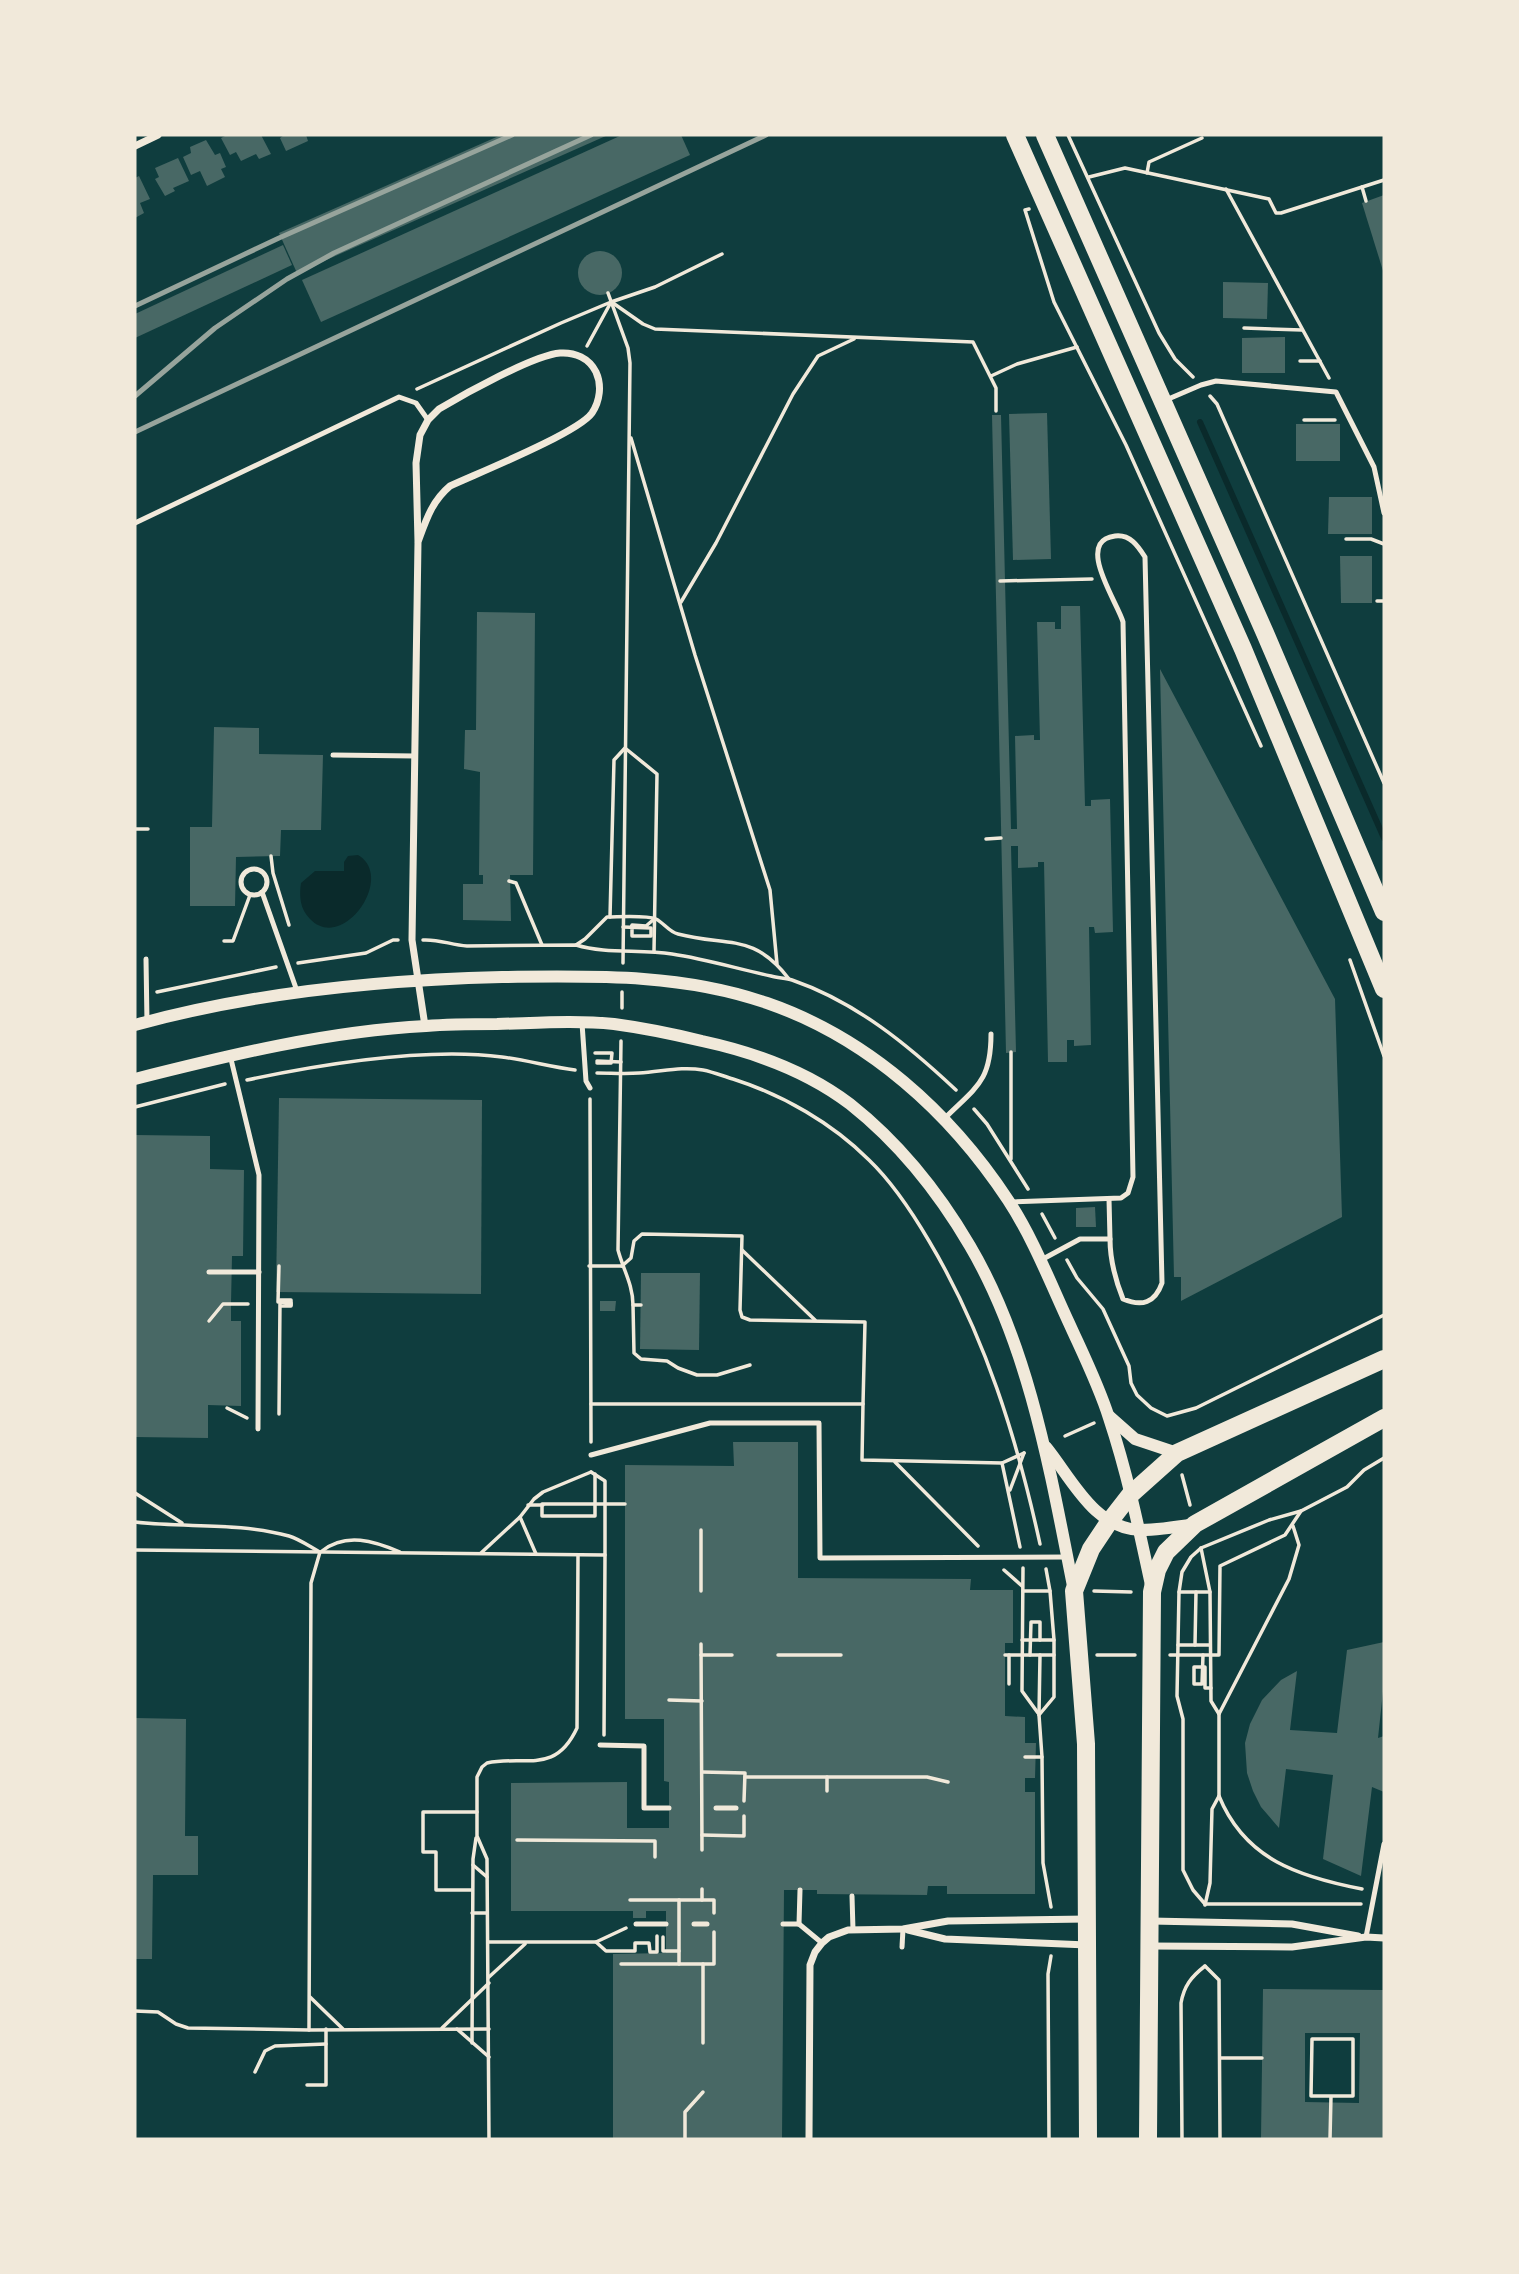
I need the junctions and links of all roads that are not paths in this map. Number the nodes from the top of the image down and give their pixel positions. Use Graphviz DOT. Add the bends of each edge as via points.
graph roads {
  1 [pos="158,135"];
  2 [pos="1015,135"];
  3 [pos="1045,135"];
  4 [pos="135,146"];
  5 [pos="1163,402"];
  6 [pos="428,420"];
  7 [pos="1384,513"];
  8 [pos="135,523"];
  9 [pos="418,542"];
  10 [pos="333,755"];
  11 [pos="415,756"];
  12 [pos="262,892"];
  13 [pos="1384,912"];
  14 [pos="146,959"];
  15 [pos="417,979"];
  16 [pos="1384,989"];
  17 [pos="297,992"];
  18 [pos="141,1023"];
  19 [pos="582,1023"];
  20 [pos="425,1026"];
  21 [pos="991,1034"];
  22 [pos="230,1055"];
  23 [pos="135,1079"];
  24 [pos="590,1088"];
  25 [pos="944,1119"];
  26 [pos="1109,1199"];
  27 [pos="1009,1202"];
  28 [pos="1110,1240"];
  29 [pos="1041,1260"];
  30 [pos="209,1272"];
  31 [pos="259,1272"];
  32 [pos="1384,1359"];
  33 [pos="1109,1416"];
  34 [pos="1384,1418"];
  35 [pos="259,1426"];
  36 [pos="1044,1444"];
  37 [pos="1177,1453"];
  38 [pos="591,1455"];
  39 [pos="1130,1495"];
  40 [pos="1193,1517"];
  41 [pos="1109,1522"];
  42 [pos="1139,1530"];
  43 [pos="1067,1557"];
  44 [pos="1074,1591"];
  45 [pos="1152,1592"];
  46 [pos="602,1745"];
  47 [pos="669,1808"];
  48 [pos="716,1808"];
  49 [pos="736,1808"];
  50 [pos="1384,1844"];
  51 [pos="800,1891"];
  52 [pos="852,1896"];
  53 [pos="1088,1919"];
  54 [pos="1150,1921"];
  55 [pos="636,1924"];
  56 [pos="666,1924"];
  57 [pos="694,1924"];
  58 [pos="707,1924"];
  59 [pos="783,1924"];
  60 [pos="799,1924"];
  61 [pos="903,1929"];
  62 [pos="853,1930"];
  63 [pos="1366,1937"];
  64 [pos="1384,1938"];
  65 [pos="822,1943"];
  66 [pos="1087,1945"];
  67 [pos="902,1947"];
  68 [pos="1149,1947"];
  69 [pos="809,2139"];
  70 [pos="1088,2139"];
  71 [pos="1148,2139"];
  1 -- 4 [label="street"];
  2 -- 16 [label="main road" via="1243,649"];
  3 -- 5 [label="main road"];
  5 -- 7 [label="lane" via="1201,385 1230,381 1336,392 1374,467"];
  5 -- 13 [label="main road"];
  6 -- 8 [label="lane" via="416,403 399,397"];
  6 -- 9 [label="street" via="420,435 416,463"];
  6 -- 9 [label="street" via="453,401 558,353 570,353 590,363 599,382 597,402 583,421 450,486 430,509"];
  9 -- 11 [label="street"];
  10 -- 11 [label="lane"];
  11 -- 15 [label="street" via="412,940"];
  12 -- 12 [label="lane" via="265,876 254,869 244,875 242,886 250,894"];
  12 -- 17 [label="lane"];
  14 -- 18 [label="lane"];
  15 -- 17 [label="street"];
  15 -- 20 [label="street"];
  15 -- 25 [label="street" via="602,976 659,978 713,988 768,1003 854,1045 895,1074"];
  17 -- 18 [label="street"];
  19 -- 20 [label="street"];
  19 -- 24 [label="lane"];
  19 -- 36 [label="street" via="659,1031 740,1049 799,1074 848,1103 892,1142 934,1190 976,1258 998,1302"];
  20 -- 22 [label="street"];
  21 -- 25 [label="lane" via="988,1070"];
  22 -- 23 [label="street"];
  22 -- 31 [label="lane" via="259,1175"];
  25 -- 27 [label="street"];
  26 -- 27 [label="lane"];
  26 -- 28 [label="lane"];
  26 -- 28 [label="lane" via="1128,1193 1133,1177 1123,622 1097,558 1105,539 1115,536 1126,537 1145,557 1162,1277 1152,1300 1135,1303 1123,1299 1115,1281"];
  27 -- 29 [label="street"];
  28 -- 29 [label="lane" via="1080,1240"];
  29 -- 33 [label="street"];
  30 -- 31 [label="lane"];
  31 -- 35 [label="lane"];
  32 -- 37 [label="main road"];
  33 -- 37 [label="street" via="1135,1439"];
  33 -- 39 [label="street"];
  34 -- 40 [label="main road"];
  36 -- 41 [label="street" via="1086,1501"];
  36 -- 43 [label="street"];
  37 -- 39 [label="main road"];
  38 -- 43 [label="lane" via="710,1423 819,1423 820,1558"];
  39 -- 41 [label="main road"];
  39 -- 42 [label="street"];
  40 -- 42 [label="street"];
  40 -- 45 [label="main road" via="1166,1552"];
  41 -- 42 [label="street"];
  41 -- 44 [label="main road" via="1091,1549"];
  42 -- 45 [label="street"];
  43 -- 44 [label="street"];
  44 -- 53 [label="main road" via="1086,1744"];
  45 -- 54 [label="main road"];
  46 -- 47 [label="lane" via="644,1746 644,1808"];
  48 -- 49 [label="lane"];
  50 -- 63 [label="lane"];
  51 -- 60 [label="lane"];
  52 -- 62 [label="lane"];
  53 -- 61 [label="street" via="948,1921"];
  53 -- 66 [label="main road"];
  54 -- 63 [label="street" via="1292,1924"];
  54 -- 68 [label="main road"];
  55 -- 56 [label="lane"];
  57 -- 58 [label="lane"];
  59 -- 60 [label="lane"];
  60 -- 65 [label="lane"];
  61 -- 62 [label="street"];
  61 -- 66 [label="street" via="945,1939"];
  61 -- 67 [label="lane"];
  62 -- 65 [label="street"];
  63 -- 64 [label="street"];
  63 -- 68 [label="street" via="1292,1947"];
  65 -- 69 [label="street" via="810,1965"];
  66 -- 70 [label="main road"];
  68 -- 71 [label="main road"];
}
